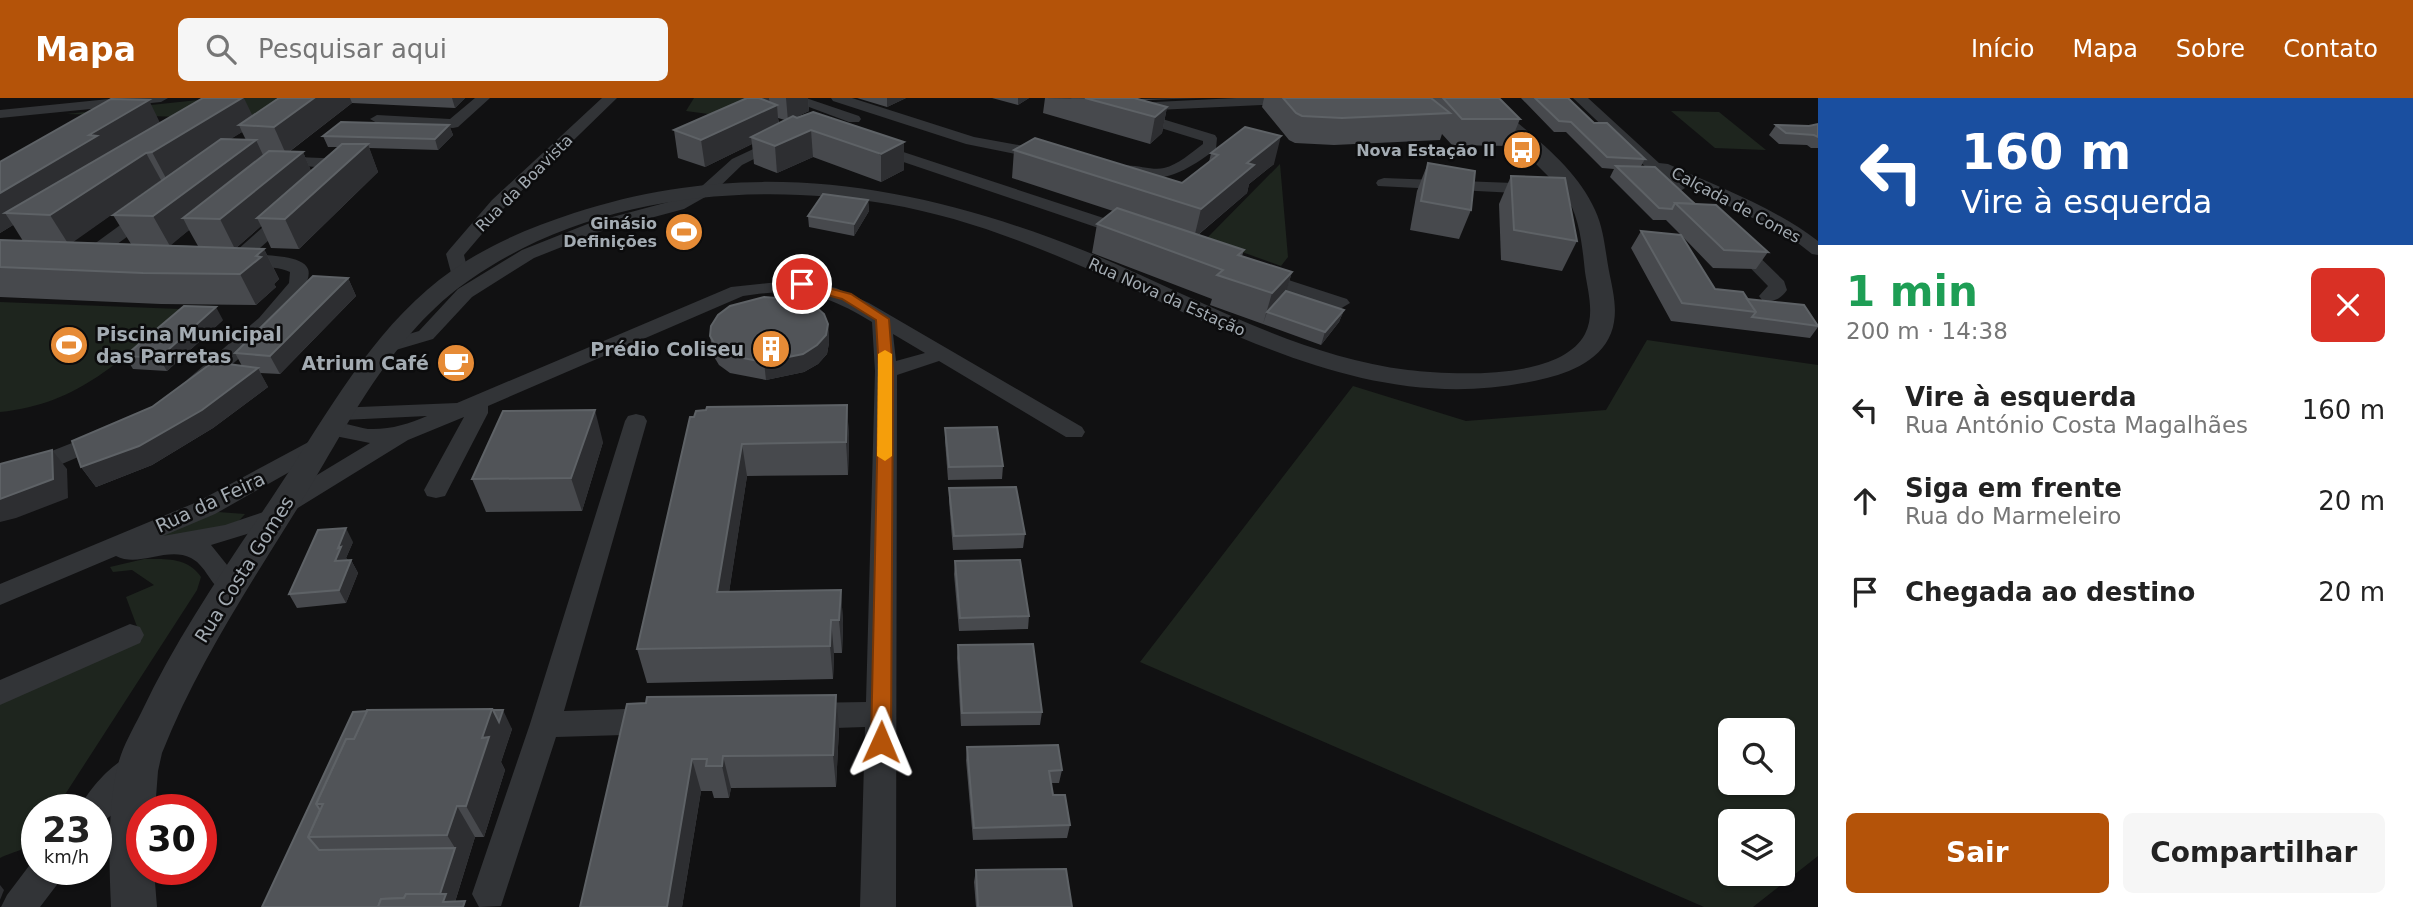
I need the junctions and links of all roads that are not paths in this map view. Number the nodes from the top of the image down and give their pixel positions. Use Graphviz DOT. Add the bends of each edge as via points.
graph roads {
  1 [pos="21,98"];
  2 [pos="161,98"];
  3 [pos="483,98"];
  4 [pos="610,98"];
  5 [pos="792,98"];
  6 [pos="838,98"];
  7 [pos="1078,98"];
  8 [pos="1324,98"];
  9 [pos="1479,98"];
  10 [pos="1580,98"];
  11 [pos="1120,109"];
  12 [pos="3,116"];
  13 [pos="377,119"];
  14 [pos="916,123"];
  15 [pos="872,125"];
  16 [pos="794,134"];
  17 [pos="898,134"];
  18 [pos="1210,138"];
  19 [pos="1228,138"];
  20 [pos="852,141"];
  21 [pos="1062,158"];
  22 [pos="253,160"];
  23 [pos="1652,164"];
  24 [pos="1101,166"];
  25 [pos="326,181"];
  26 [pos="1384,183"];
  27 [pos="708,189"];
  28 [pos="1570,189"];
  29 [pos="169,199"];
  30 [pos="306,199"];
  31 [pos="1691,202"];
  32 [pos="1089,219"];
  33 [pos="1721,229"];
  34 [pos="1142,237"];
  35 [pos="1090,239"];
  36 [pos="1818,250"];
  37 [pos="69,253"];
  38 [pos="92,254"];
  39 [pos="118,255"];
  40 [pos="1248,272"];
  41 [pos="460,276"];
  42 [pos="1769,296"];
  43 [pos="1340,303"];
  44 [pos="882,319"];
  45 [pos="389,346"];
  46 [pos="942,354"];
  47 [pos="886,371"];
  48 [pos="176,397"];
  49 [pos="469,404"];
  50 [pos="636,421"];
  51 [pos="129,427"];
  52 [pos="333,428"];
  53 [pos="1074,432"];
  54 [pos="404,434"];
  55 [pos="0,474"];
  56 [pos="436,490"];
  57 [pos="206,508"];
  58 [pos="280,511"];
  59 [pos="178,542"];
  60 [pos="94,556"];
  61 [pos="231,586"];
  62 [pos="0,595"];
  63 [pos="130,635"];
  64 [pos="0,693"];
  65 [pos="881,714"];
  66 [pos="774,717"];
  67 [pos="679,720"];
  68 [pos="545,724"];
  69 [pos="138,765"];
  70 [pos="110,794"];
  71 [pos="36,885"];
  72 [pos="489,894"];
  73 [pos="19,907"];
  74 [pos="134,907"];
  75 [pos="878,907"];
  1 -- 12 [label="street"];
  2 -- 12 [label="street"];
  3 -- 13 [label="street" via="453,124"];
  4 -- 41 [label="street, Rua da Boavista" via="498,204 455,254"];
  5 -- 15 [label="street"];
  6 -- 14 [label="street"];
  7 -- 11 [label="street"];
  8 -- 11 [label="street"];
  9 -- 28 [label="street, Rua Nova da Estação"];
  10 -- 23 [label="street"];
  11 -- 18 [label="street"];
  14 -- 17 [label="street"];
  14 -- 21 [label="street" via="971,141"];
  16 -- 27 [label="street" via="737,162"];
  18 -- 19 [label="street"];
  18 -- 24 [label="street" via="1211,146 1174,173 1155,175"];
  20 -- 32 [label="street"];
  22 -- 25 [label="street" via="345,164"];
  23 -- 31 [label="street"];
  23 -- 36 [label="street, Calçada de Cones" via="1742,204"];
  26 -- 28 [label="street"];
  27 -- 28 [label="street, Rua Nova da Estação" via="818,188 923,205 1043,244 1317,358 1410,380 1455,381 1523,378 1584,354 1598,335 1603,317 1601,291 1588,221"];
  27 -- 41 [label="street, Rua Nova da Estação" via="631,203 582,218 506,249"];
  27 -- 45 [label="street" via="678,205 596,227 528,254 465,293 426,335"];
  29 -- 38 [label="street"];
  30 -- 48 [label="street" via="229,259 284,262 299,269 298,284 266,322"];
  32 -- 34 [label="street"];
  32 -- 35 [label="street" via="1093,228 1088,233"];
  33 -- 42 [label="street" via="1777,285 1778,290"];
  37 -- 38 [label="street"];
  38 -- 39 [label="street"];
  40 -- 43 [label="street"];
  41 -- 45 [label="street, Rua Costa Gomes" via="416,313"];
  44 -- 46 [label="street, Rua da Feira"];
  44 -- 47 [label="street"];
  44 -- 49 [label="street, Rua da Feira" via="846,296 802,284 738,291"];
  45 -- 52 [label="street, Rua Costa Gomes"];
  46 -- 47 [label="street"];
  46 -- 53 [label="street, Rua da Feira"];
  47 -- 65 [label="street"];
  49 -- 52 [label="street"];
  49 -- 54 [label="street, Rua da Feira"];
  49 -- 56 [label="street" via="477,413"];
  50 -- 68 [label="street"];
  51 -- 55 [label="street" via="40,466"];
  52 -- 54 [label="street" via="369,436"];
  52 -- 57 [label="street, Rua da Feira"];
  52 -- 58 [label="street, Rua Costa Gomes"];
  54 -- 58 [label="street, Rua da Feira"];
  57 -- 58 [label="street" via="246,506"];
  57 -- 60 [label="street, Rua da Feira"];
  58 -- 59 [label="street, Rua da Feira" via="228,533"];
  58 -- 61 [label="street, Rua Costa Gomes"];
  59 -- 60 [label="street, Rua da Feira"];
  59 -- 61 [label="street, Rua da Feira" via="204,553"];
  60 -- 62 [label="street, Rua da Feira"];
  61 -- 69 [label="street, Rua Costa Gomes" via="173,683"];
  63 -- 64 [label="street"];
  65 -- 66 [label="street"];
  65 -- 75 [label="street"];
  67 -- 68 [label="street"];
  68 -- 72 [label="street"];
  69 -- 70 [label="street"];
  69 -- 74 [label="street, Rua Costa Gomes" via="130,851"];
  71 -- 73 [label="street"];
}
